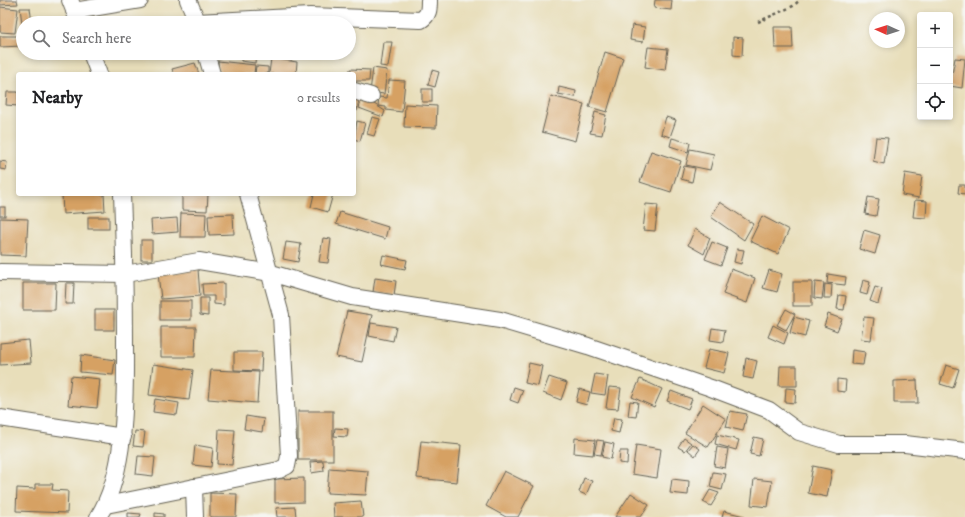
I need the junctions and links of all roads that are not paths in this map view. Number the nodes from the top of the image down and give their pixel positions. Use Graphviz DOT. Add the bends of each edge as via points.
graph roads {
  1 [pos="140,0"];
  2 [pos="188,0"];
  3 [pos="429,0"];
  4 [pos="74,11"];
  5 [pos="195,16"];
  6 [pos="356,18"];
  7 [pos="94,60"];
  8 [pos="208,60"];
  9 [pos="98,72"];
  10 [pos="211,72"];
  11 [pos="356,92"];
  12 [pos="371,96"];
  13 [pos="122,196"];
  14 [pos="249,196"];
  15 [pos="0,272"];
  16 [pos="271,273"];
  17 [pos="125,274"];
  18 [pos="0,418"];
  19 [pos="123,437"];
  20 [pos="965,451"];
  21 [pos="194,487"];
  22 [pos="102,511"];
  23 [pos="195,517"];
  1 -- 4 [label="street"];
  2 -- 5 [label="street"];
  3 -- 6 [label="street" via="429,10 426,17 421,20"];
  7 -- 9 [label="street"];
  8 -- 10 [label="street"];
  11 -- 12 [label="street"];
  13 -- 17 [label="street"];
  14 -- 16 [label="street"];
  15 -- 17 [label="street"];
  16 -- 17 [label="street" via="199,261"];
  16 -- 20 [label="street" via="352,297 500,320 588,346 769,410 798,432 840,444 905,444"];
  16 -- 21 [label="street" via="281,315 289,456 287,466 279,470"];
  17 -- 19 [label="street"];
  18 -- 19 [label="street"];
  19 -- 22 [label="street" via="112,490"];
  21 -- 22 [label="street"];
  21 -- 23 [label="street"];
}
